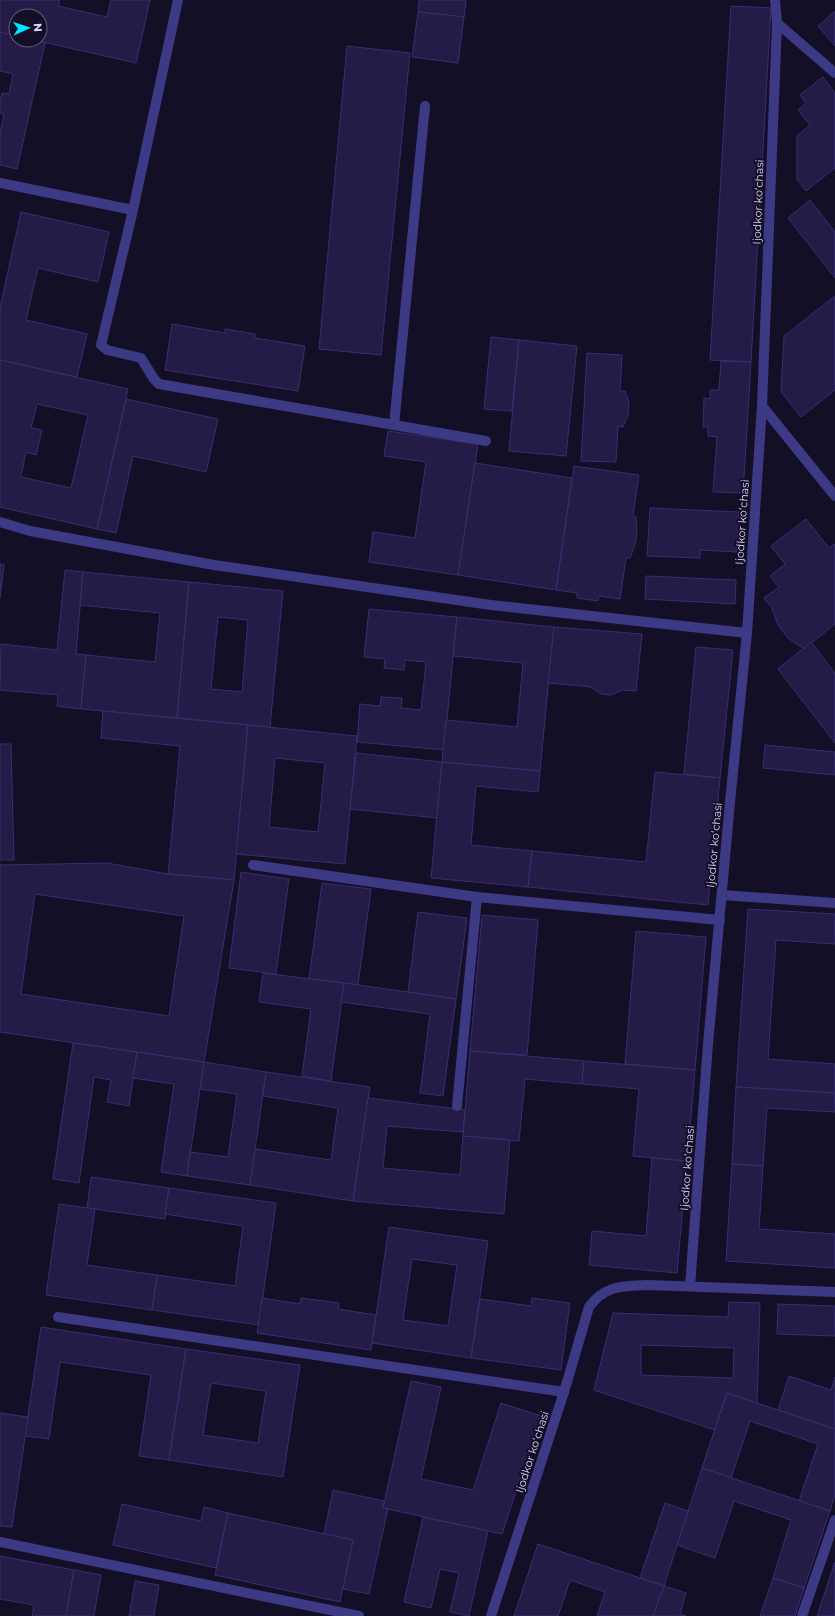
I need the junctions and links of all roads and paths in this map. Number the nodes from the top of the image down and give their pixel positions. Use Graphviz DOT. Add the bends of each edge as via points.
graph roads {
  1 [pos="178,0"];
  2 [pos="775,0"];
  3 [pos="778,22"];
  4 [pos="835,73"];
  5 [pos="425,106"];
  6 [pos="0,183"];
  7 [pos="133,210"];
  8 [pos="762,406"];
  9 [pos="394,425"];
  10 [pos="486,441"];
  11 [pos="835,496"];
  12 [pos="0,522"];
  13 [pos="747,633"];
  14 [pos="253,865"];
  15 [pos="722,895"];
  16 [pos="477,897"];
  17 [pos="835,902"];
  18 [pos="720,920"];
  19 [pos="457,1106"];
  20 [pos="690,1286"];
  21 [pos="835,1292"];
  22 [pos="58,1317"];
  23 [pos="564,1392"];
  24 [pos="835,1520"];
  25 [pos="0,1542"];
  26 [pos="359,1616"];
  27 [pos="492,1616"];
  28 [pos="802,1616"];
  1 -- 7 [label="street"];
  2 -- 3 [label="street, Ijodkor koʻchasi"];
  3 -- 4 [label="street"];
  3 -- 8 [label="street, Ijodkor koʻchasi"];
  5 -- 9 [label="street"];
  6 -- 7 [label="street"];
  7 -- 9 [label="street" via="102,345 107,350 141,358 160,384"];
  8 -- 11 [label="street"];
  8 -- 13 [label="street, Ijodkor koʻchasi"];
  9 -- 10 [label="street"];
  12 -- 13 [label="street" via="30,531 222,566 491,605"];
  13 -- 15 [label="street, Ijodkor koʻchasi"];
  14 -- 16 [label="street"];
  15 -- 17 [label="street"];
  15 -- 18 [label="street, Ijodkor koʻchasi"];
  16 -- 18 [label="street"];
  16 -- 19 [label="street"];
  18 -- 20 [label="street, Ijodkor koʻchasi"];
  20 -- 21 [label="street, Ijodkor koʻchasi"];
  20 -- 23 [label="street, Ijodkor koʻchasi" via="622,1286 596,1297 589,1307"];
  22 -- 23 [label="street"];
  23 -- 27 [label="street, Ijodkor koʻchasi"];
  24 -- 28 [label="street"];
  25 -- 26 [label="street"];
}
